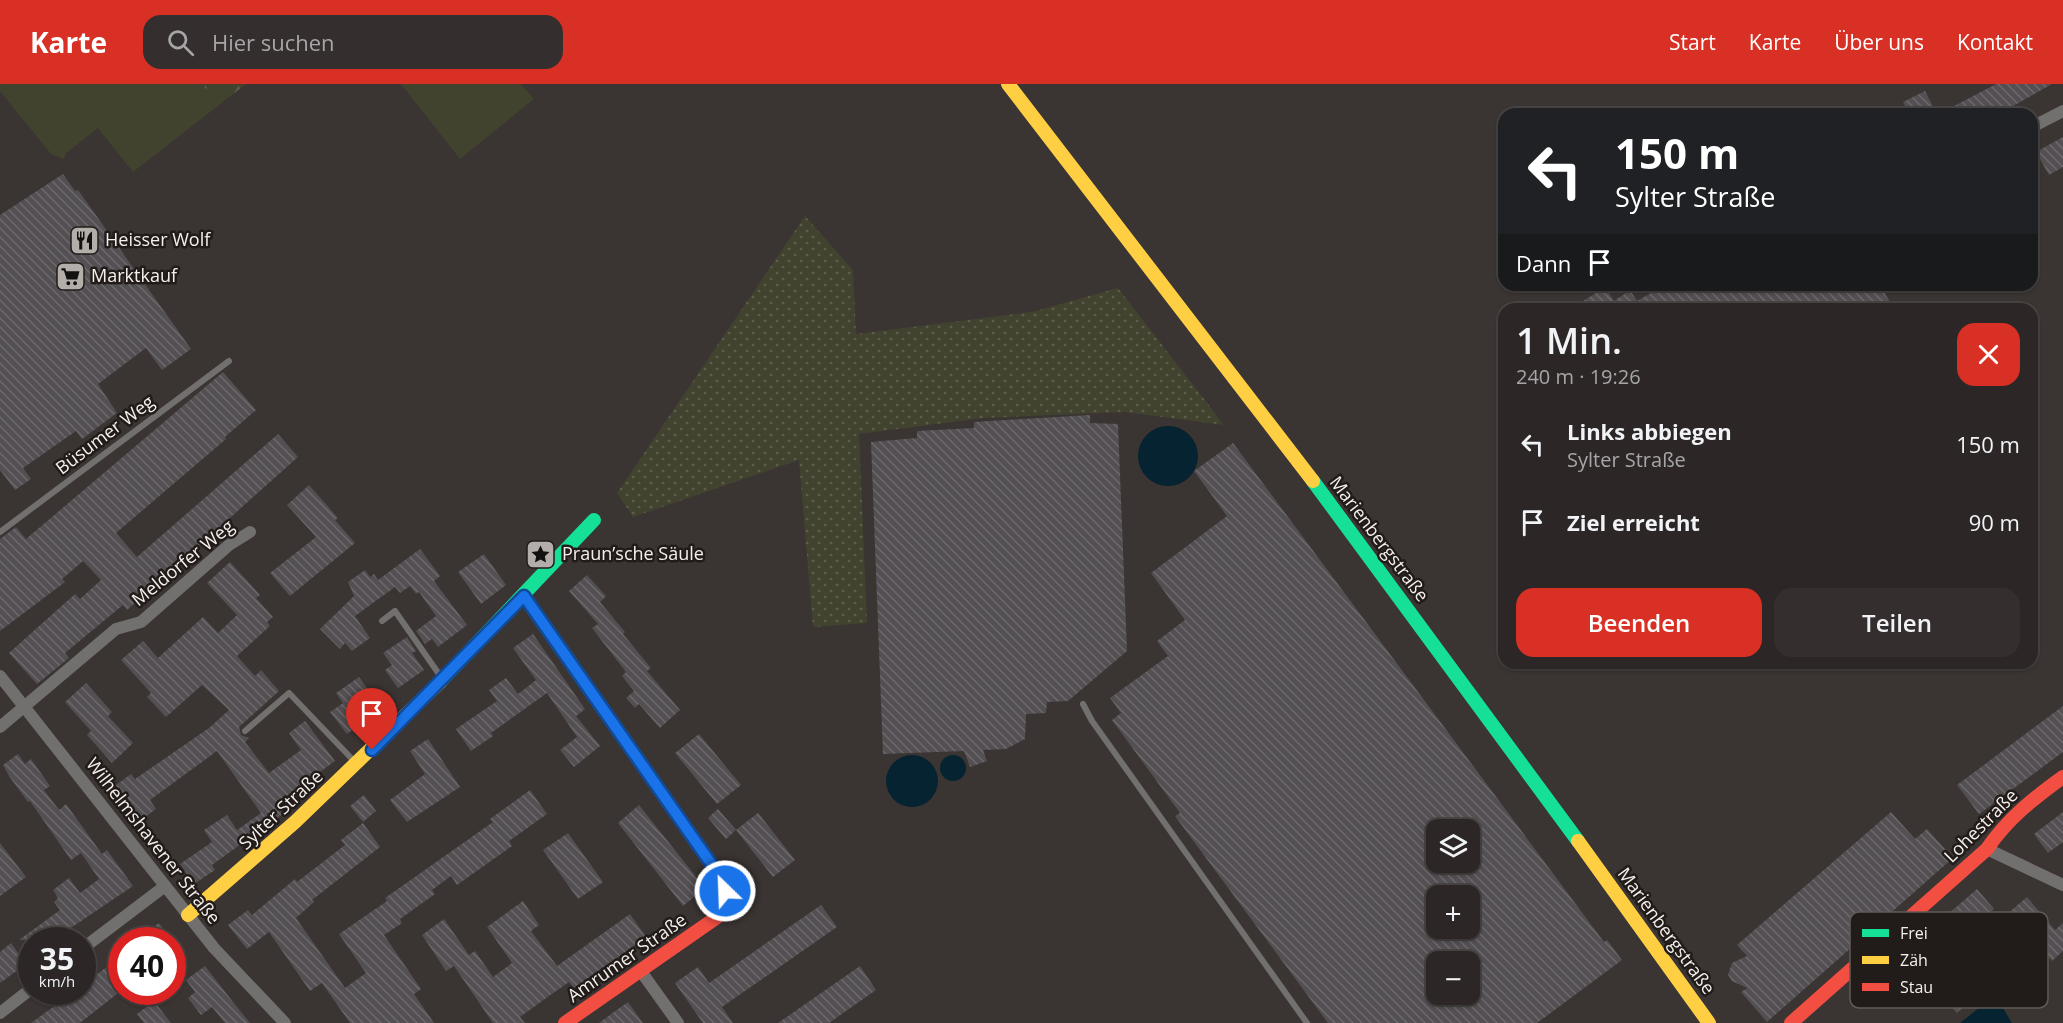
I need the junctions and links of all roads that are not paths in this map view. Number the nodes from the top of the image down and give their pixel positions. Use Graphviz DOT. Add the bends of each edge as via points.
graph roads {
  1 [pos="1008,84"];
  2 [pos="2063,111"];
  3 [pos="2038,124"];
  4 [pos="229,361"];
  5 [pos="594,520"];
  6 [pos="0,532"];
  7 [pos="250,532"];
  8 [pos="524,596"];
  9 [pos="382,621"];
  10 [pos="0,676"];
  11 [pos="443,680"];
  12 [pos="1083,704"];
  13 [pos="25,709"];
  14 [pos="0,728"];
  15 [pos="245,731"];
  16 [pos="357,764"];
  17 [pos="2063,777"];
  18 [pos="1987,849"];
  19 [pos="2063,885"];
  20 [pos="165,886"];
  21 [pos="1916,912"];
  22 [pos="188,915"];
  23 [pos="96,938"];
  24 [pos="640,970"];
  25 [pos="1850,971"];
  26 [pos="18,999"];
  27 [pos="0,1013"];
  28 [pos="285,1023"];
  29 [pos="565,1023"];
  30 [pos="678,1023"];
  31 [pos="1307,1023"];
  32 [pos="1709,1023"];
  33 [pos="1791,1023"];
  1 -- 32 [label="street, Marienbergstraße" via="1297,460"];
  2 -- 3 [label="street"];
  4 -- 6 [label="lane, Büsumer Weg"];
  5 -- 8 [label="street, Sylter Straße"];
  7 -- 13 [label="street, Meldorfer Weg" via="141,622 116,629"];
  8 -- 11 [label="street, Sylter Straße"];
  8 -- 24 [label="street, Amrumer Straße" via="719,875 725,891 723,913"];
  9 -- 11 [label="lane" via="395,611"];
  10 -- 13 [label="street, Wilhelmshavener Straße"];
  11 -- 16 [label="street, Sylter Straße"];
  12 -- 31 [label="lane"];
  13 -- 14 [label="street, Meldorfer Weg"];
  13 -- 20 [label="street, Wilhelmshavener Straße"];
  15 -- 16 [label="lane" via="289,693"];
  16 -- 22 [label="street, Sylter Straße"];
  17 -- 18 [label="street, Lohestraße" via="2019,810"];
  18 -- 19 [label="street"];
  18 -- 21 [label="street, Lohestraße"];
  20 -- 22 [label="street, Wilhelmshavener Straße"];
  20 -- 23 [label="street"];
  22 -- 28 [label="street, Wilhelmshavener Straße"];
  24 -- 29 [label="street, Amrumer Straße"];
  24 -- 30 [label="street"];
  25 -- 33 [label="street, Lohestraße"];
  26 -- 27 [label="street"];
}
